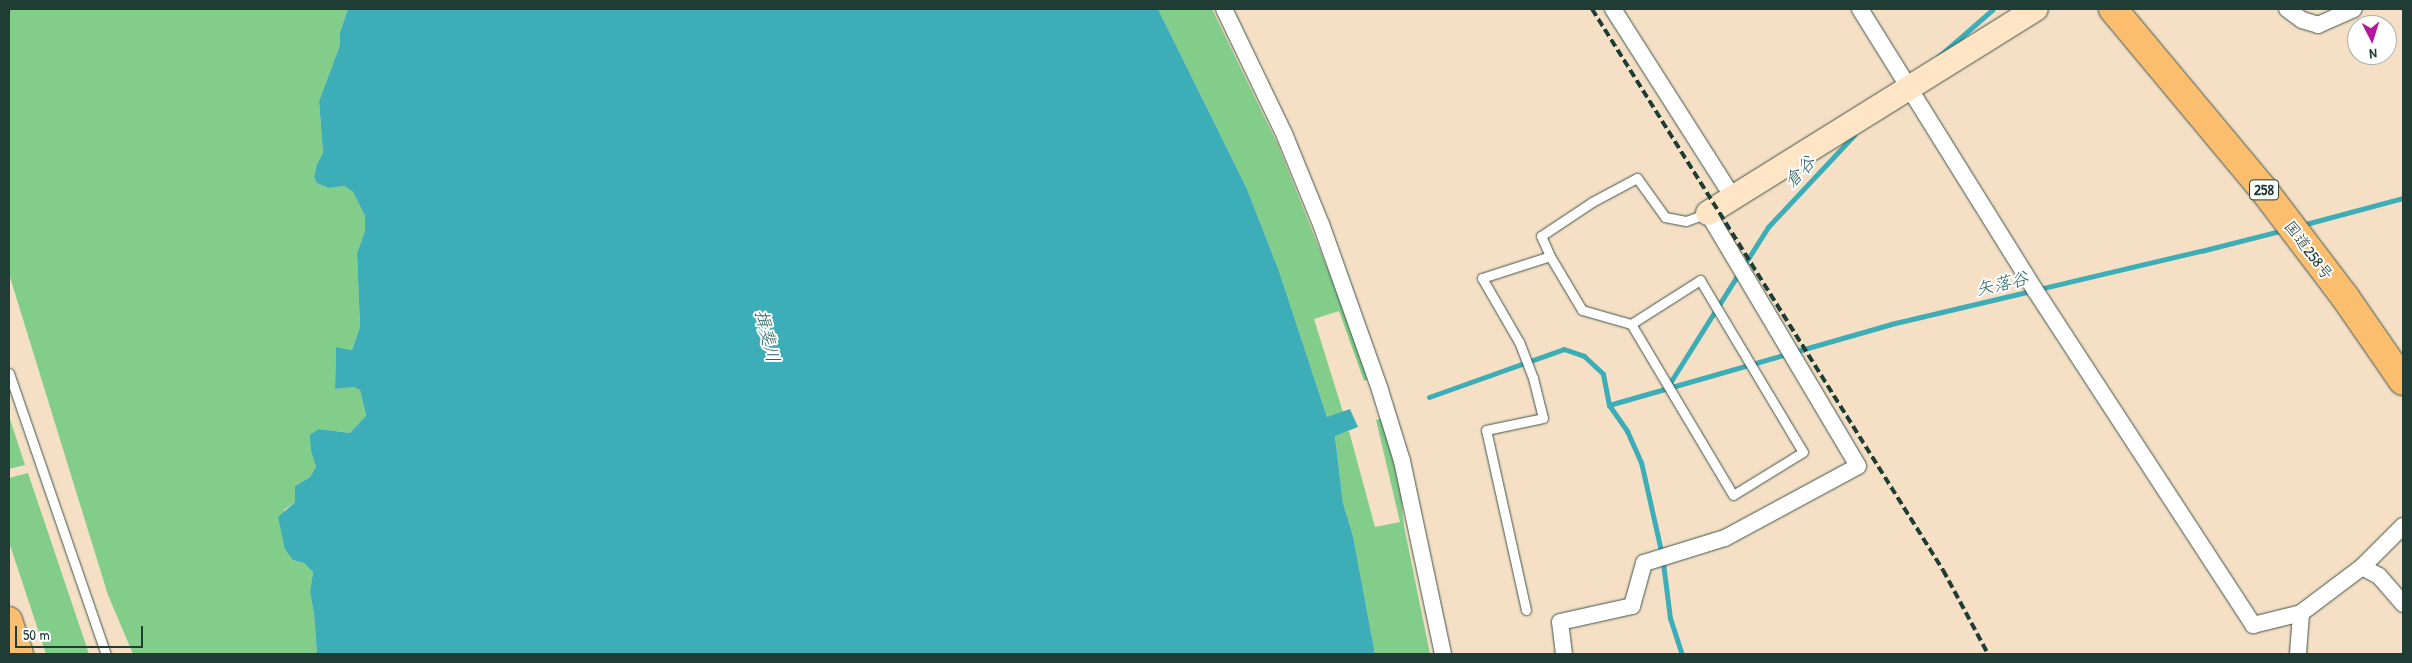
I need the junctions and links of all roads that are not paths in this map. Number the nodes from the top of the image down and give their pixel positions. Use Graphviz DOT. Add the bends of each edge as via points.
graph roads {
  1 [pos="1224,9"];
  2 [pos="1614,9"];
  3 [pos="1860,9"];
  4 [pos="2036,9"];
  5 [pos="2113,9"];
  6 [pos="2287,9"];
  7 [pos="2354,9"];
  8 [pos="1909,87"];
  9 [pos="1732,196"];
  10 [pos="1708,213"];
  11 [pos="1550,256"];
  12 [pos="1631,324"];
  13 [pos="9,373"];
  14 [pos="2403,381"];
  15 [pos="2403,526"];
  16 [pos="2362,566"];
  17 [pos="2403,604"];
  18 [pos="1526,610"];
  19 [pos="2301,613"];
  20 [pos="9,620"];
  21 [pos="20,654"];
  22 [pos="106,654"];
  23 [pos="1443,654"];
  24 [pos="1564,654"];
  25 [pos="2298,654"];
  1 -- 23 [label="street" via="1286,136 1380,390 1402,461"];
  2 -- 9 [label="street"];
  3 -- 8 [label="street"];
  4 -- 8 [label="street"];
  5 -- 14 [label="highway, 国道258号 / 258" via="2263,189 2345,296"];
  6 -- 7 [label="street" via="2318,26"];
  8 -- 9 [label="street"];
  8 -- 19 [label="street" via="2035,290 2253,625"];
  9 -- 10 [label="street"];
  10 -- 11 [label="lane" via="1686,222 1665,217 1637,178 1592,202 1541,236"];
  10 -- 24 [label="street" via="1858,466 1725,538 1644,563 1632,606 1560,622"];
  11 -- 12 [label="lane" via="1582,310"];
  11 -- 18 [label="lane" via="1482,278 1519,342 1533,378 1543,418 1486,430"];
  12 -- 12 [label="lane" via="1733,495 1803,452 1700,280"];
  13 -- 22 [label="lane"];
  15 -- 16 [label="street"];
  16 -- 17 [label="street" via="2380,576"];
  16 -- 19 [label="street"];
  19 -- 25 [label="street"];
  20 -- 21 [label="main road"];
}
